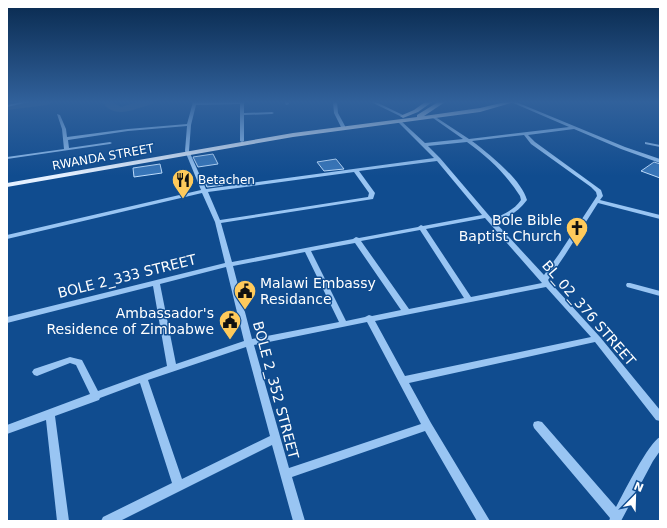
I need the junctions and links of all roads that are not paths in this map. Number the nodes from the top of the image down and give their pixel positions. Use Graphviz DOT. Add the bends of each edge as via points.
graph roads {
  1 [pos="62,127"];
  2 [pos="169,127"];
  3 [pos="189,127"];
  4 [pos="243,127"];
  5 [pos="339,127"];
  6 [pos="351,127"];
  7 [pos="408,127"];
  8 [pos="448,127"];
  9 [pos="571,127"];
  10 [pos="574,128"];
  11 [pos="526,134"];
  12 [pos="66,139"];
  13 [pos="468,140"];
  14 [pos="242,141"];
  15 [pos="110,143"];
  16 [pos="647,143"];
  17 [pos="424,145"];
  18 [pos="660,146"];
  19 [pos="67,150"];
  20 [pos="187,152"];
  21 [pos="7,158"];
  22 [pos="438,159"];
  23 [pos="660,161"];
  24 [pos="355,170"];
  25 [pos="7,181"];
  26 [pos="7,185"];
  27 [pos="203,191"];
  28 [pos="598,201"];
  29 [pos="660,217"];
  30 [pos="488,218"];
  31 [pos="218,222"];
  32 [pos="421,227"];
  33 [pos="7,237"];
  34 [pos="356,239"];
  35 [pos="307,249"];
  36 [pos="230,264"];
  37 [pos="156,282"];
  38 [pos="546,282"];
  39 [pos="630,285"];
  40 [pos="660,294"];
  41 [pos="468,300"];
  42 [pos="406,311"];
  43 [pos="369,318"];
  44 [pos="7,320"];
  45 [pos="343,323"];
  46 [pos="597,339"];
  47 [pos="249,343"];
  48 [pos="172,367"];
  49 [pos="37,372"];
  50 [pos="143,378"];
  51 [pos="404,380"];
  52 [pos="96,397"];
  53 [pos="50,414"];
  54 [pos="660,417"];
  55 [pos="538,425"];
  56 [pos="427,426"];
  57 [pos="7,430"];
  58 [pos="276,438"];
  59 [pos="660,442"];
  60 [pos="286,474"];
  61 [pos="178,485"];
  62 [pos="615,518"];
  63 [pos="63,521"];
  64 [pos="107,521"];
  65 [pos="299,521"];
  66 [pos="484,521"];
  1 -- 12 [label="street"];
  2 -- 12 [label="street"];
  3 -- 20 [label="street"];
  4 -- 14 [label="street"];
  5 -- 14 [label="main road, RWANDA STREET"];
  6 -- 20 [label="main road, RWANDA STREET"];
  7 -- 17 [label="street, BL_02_376 STREET"];
  8 -- 13 [label="street"];
  9 -- 10 [label="street"];
  10 -- 11 [label="street"];
  10 -- 23 [label="street"];
  11 -- 13 [label="street"];
  11 -- 28 [label="street" via="533,143 593,186 600,196"];
  12 -- 19 [label="street"];
  13 -- 17 [label="street"];
  13 -- 30 [label="street, BOLE 2_333 STREET" via="496,164 524,196 524,200 503,217"];
  14 -- 20 [label="main road, RWANDA STREET"];
  15 -- 19 [label="street"];
  16 -- 18 [label="street"];
  17 -- 22 [label="street, BL_02_376 STREET"];
  19 -- 21 [label="street"];
  20 -- 25 [label="main road, RWANDA STREET"];
  20 -- 26 [label="main road, RWANDA STREET"];
  20 -- 27 [label="street, BOLE 2_352 STREET"];
  22 -- 24 [label="street"];
  22 -- 30 [label="street, BL_02_376 STREET"];
  24 -- 27 [label="street"];
  24 -- 31 [label="street" via="372,193 371,198"];
  27 -- 31 [label="street, BOLE 2_352 STREET"];
  27 -- 33 [label="street"];
  28 -- 29 [label="street"];
  28 -- 38 [label="street"];
  30 -- 32 [label="street, BOLE 2_333 STREET"];
  30 -- 38 [label="street, BL_02_376 STREET"];
  31 -- 36 [label="street, BOLE 2_352 STREET"];
  32 -- 34 [label="street, BOLE 2_333 STREET"];
  32 -- 41 [label="street"];
  34 -- 35 [label="street, BOLE 2_333 STREET"];
  34 -- 42 [label="street"];
  35 -- 36 [label="street, BOLE 2_333 STREET"];
  35 -- 45 [label="street"];
  36 -- 37 [label="street, BOLE 2_333 STREET"];
  36 -- 47 [label="street, BOLE 2_352 STREET"];
  37 -- 44 [label="street, BOLE 2_333 STREET"];
  37 -- 48 [label="street"];
  38 -- 41 [label="street"];
  38 -- 46 [label="street, BL_02_376 STREET"];
  39 -- 40 [label="street"];
  41 -- 42 [label="street"];
  42 -- 43 [label="street"];
  43 -- 45 [label="street"];
  43 -- 51 [label="street"];
  45 -- 47 [label="street"];
  46 -- 51 [label="street"];
  46 -- 54 [label="street, BL_02_376 STREET"];
  47 -- 48 [label="street"];
  47 -- 58 [label="street, BOLE 2_352 STREET"];
  48 -- 50 [label="street"];
  49 -- 52 [label="street" via="75,360 79,362"];
  50 -- 52 [label="street"];
  50 -- 61 [label="street"];
  51 -- 56 [label="street"];
  52 -- 53 [label="street"];
  53 -- 57 [label="street"];
  53 -- 63 [label="street"];
  55 -- 62 [label="street"];
  56 -- 60 [label="street"];
  56 -- 66 [label="street"];
  58 -- 60 [label="street, BOLE 2_352 STREET"];
  58 -- 61 [label="street"];
  59 -- 62 [label="street"];
  60 -- 65 [label="street, BOLE 2_352 STREET"];
  61 -- 64 [label="street"];
}
